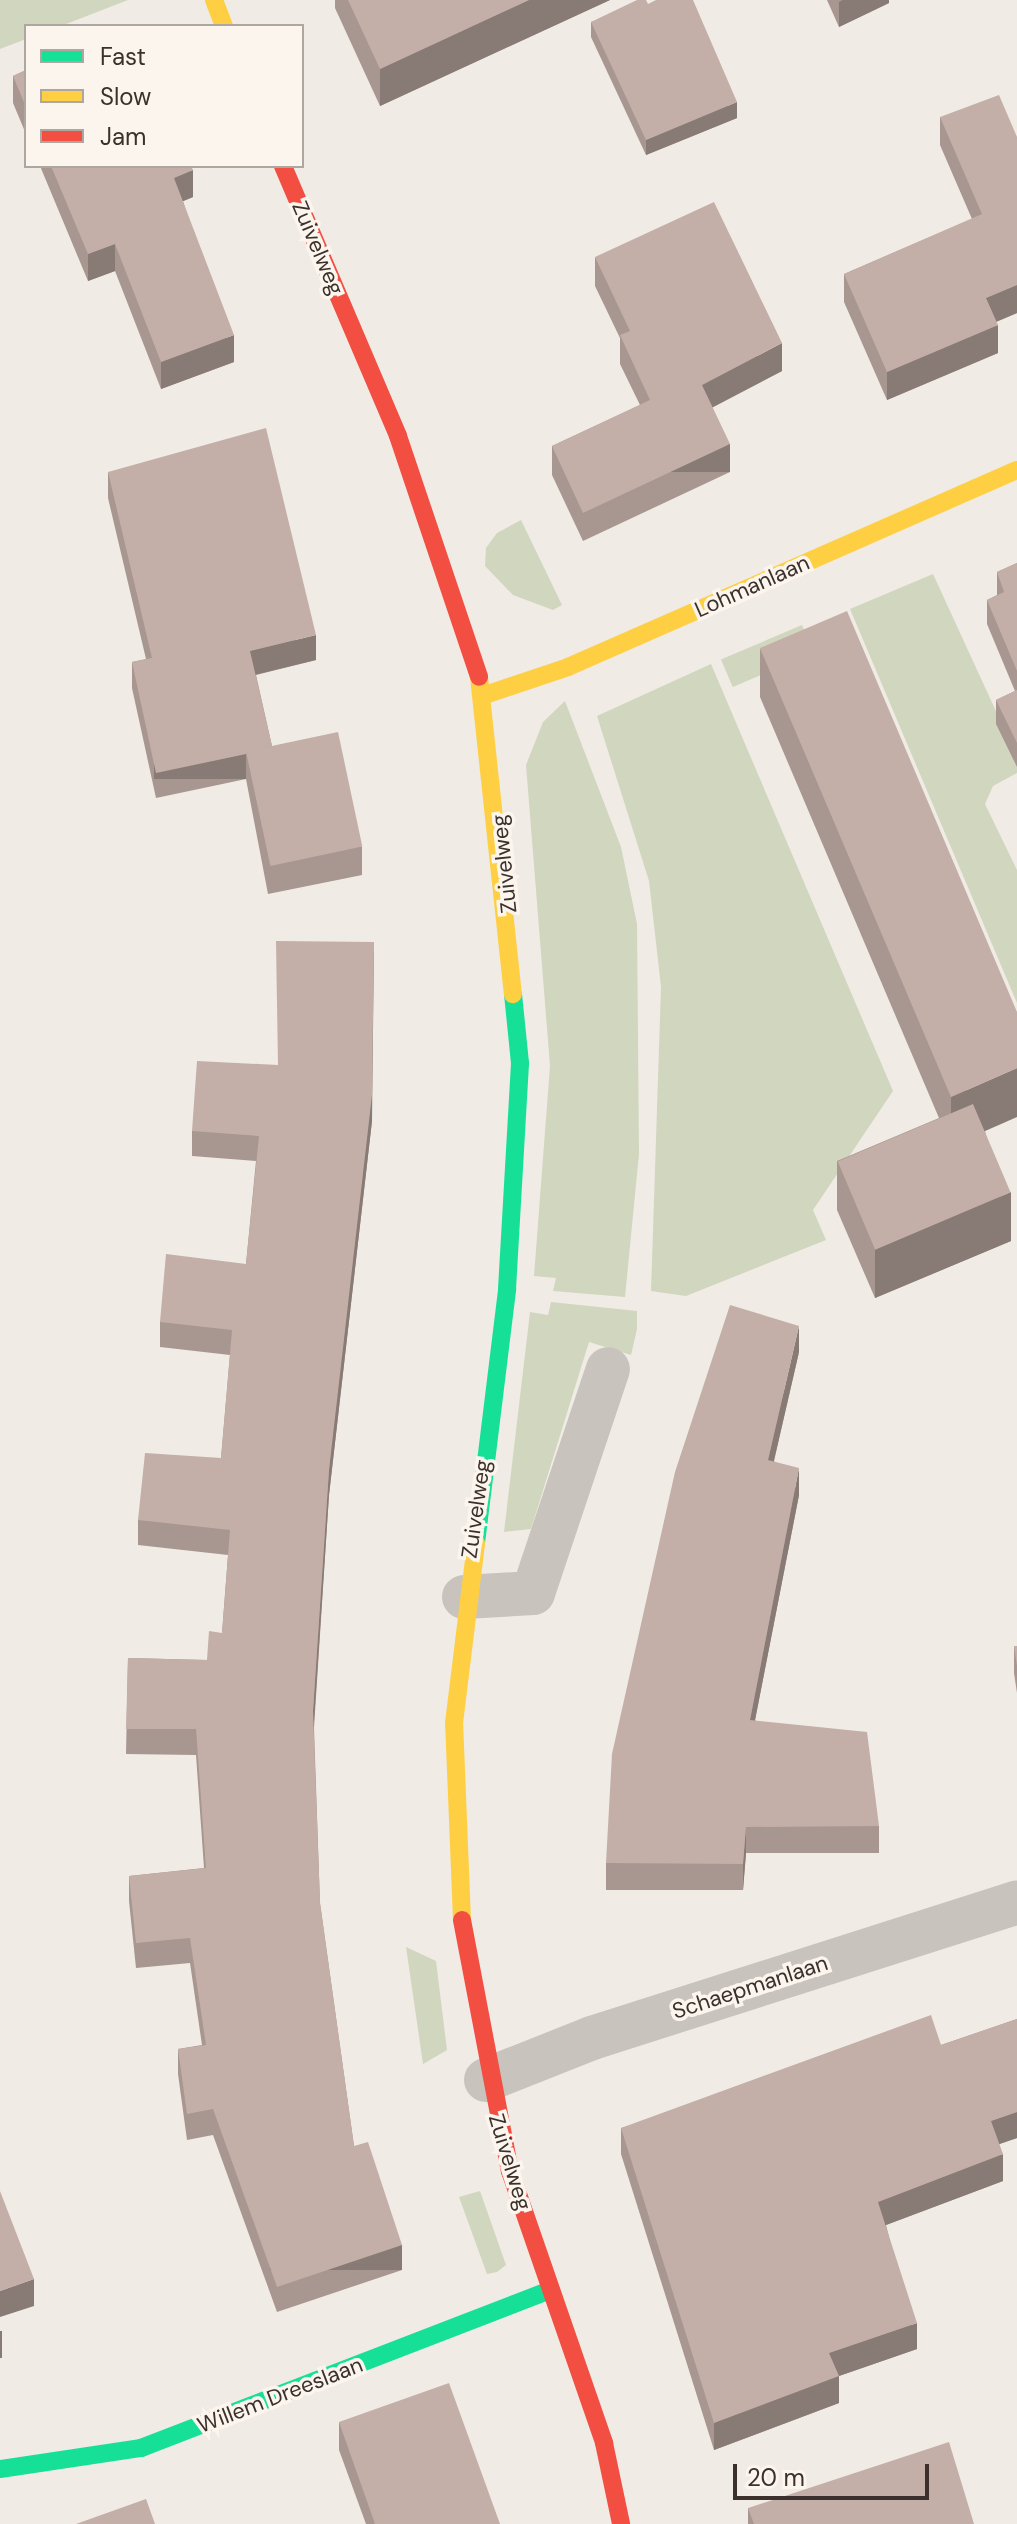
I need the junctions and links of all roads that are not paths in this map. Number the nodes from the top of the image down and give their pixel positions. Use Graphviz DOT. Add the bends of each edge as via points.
graph roads {
  1 [pos="214,0"];
  2 [pos="223,24"];
  3 [pos="284,168"];
  4 [pos="1017,470"];
  5 [pos="485,695"];
  6 [pos="608,1369"];
  7 [pos="464,1597"];
  8 [pos="1017,1902"];
  9 [pos="486,2080"];
  10 [pos="551,2290"];
  11 [pos="0,2469"];
  12 [pos="621,2524"];
  1 -- 2 [label="street"];
  3 -- 5 [label="street, Zuivelweg" via="398,436"];
  4 -- 5 [label="street, Lohmanlaan" via="568,667"];
  5 -- 7 [label="street, Zuivelweg" via="520,1063 507,1289"];
  6 -- 7 [label="street" via="533,1593"];
  7 -- 9 [label="street, Zuivelweg" via="454,1723 463,1944"];
  8 -- 9 [label="street, Schaepmanlaan" via="592,2038"];
  9 -- 10 [label="street, Zuivelweg"];
  10 -- 11 [label="street, Willem Dreeslaan" via="141,2448"];
  10 -- 12 [label="street, Zuivelweg" via="604,2443"];
}
